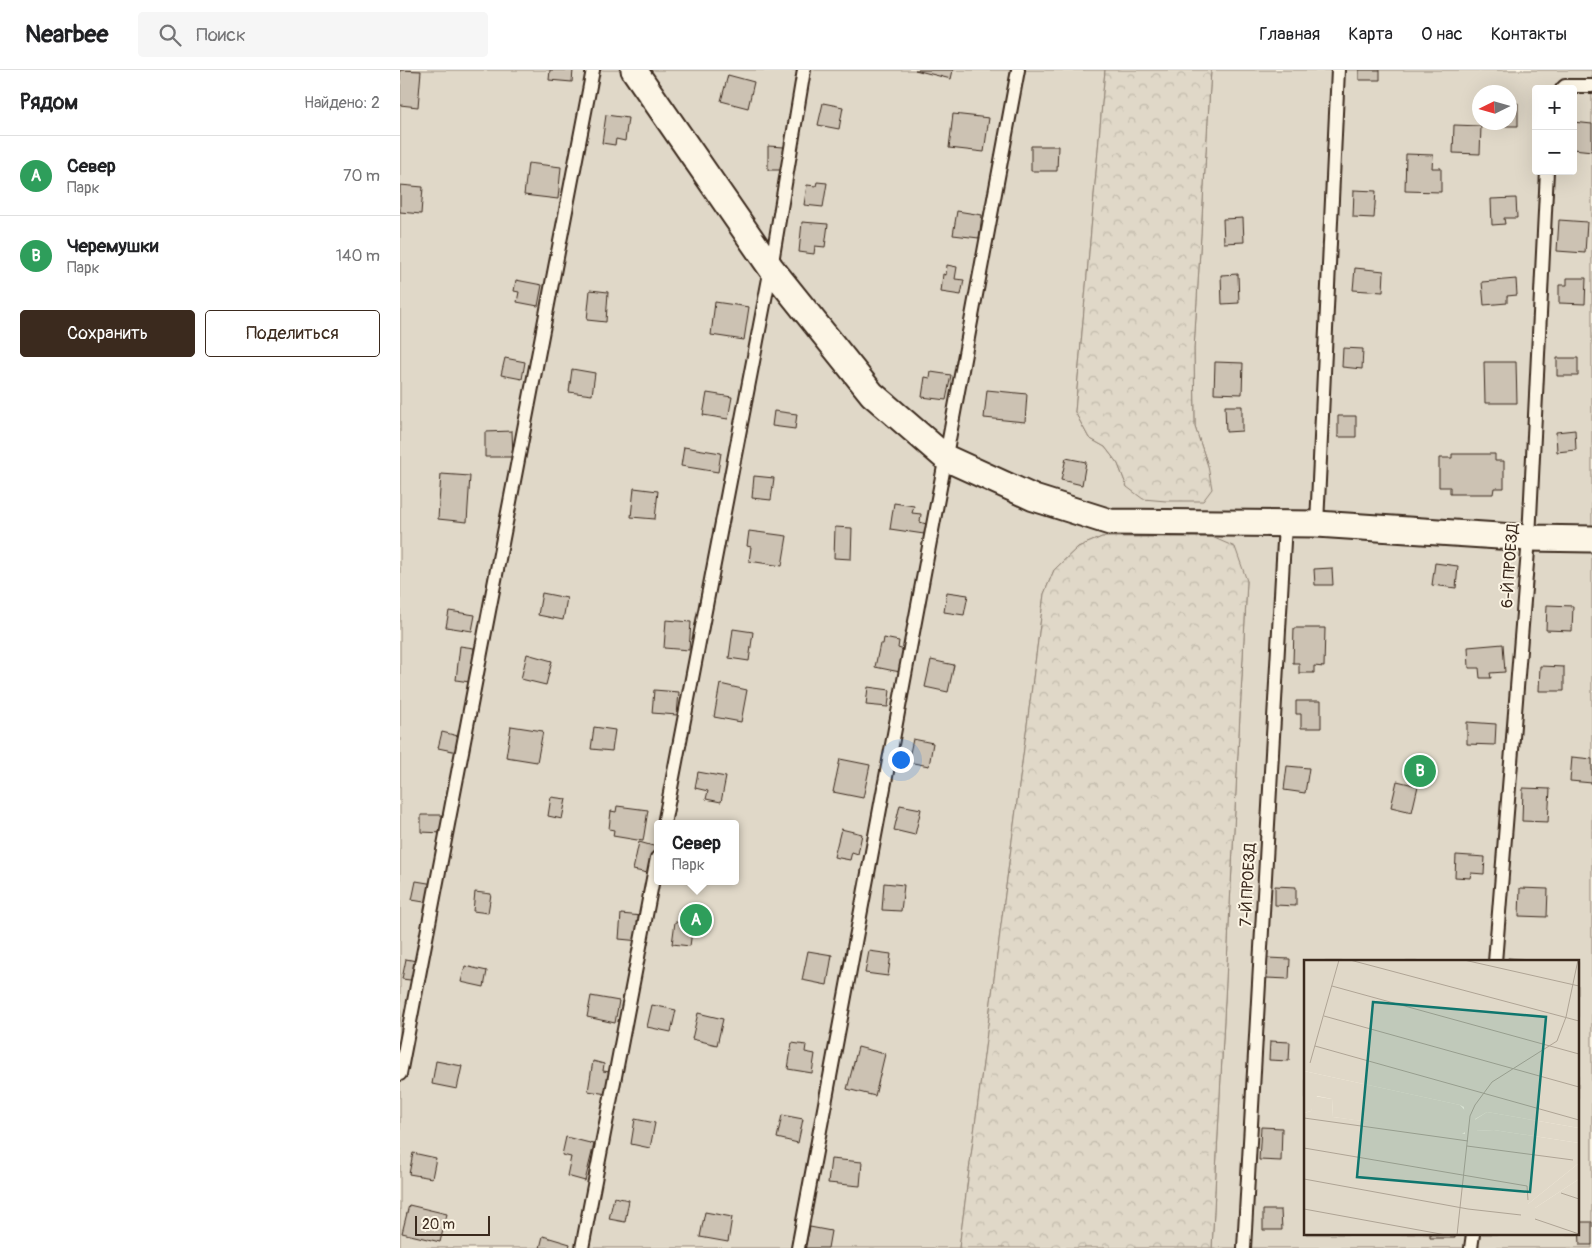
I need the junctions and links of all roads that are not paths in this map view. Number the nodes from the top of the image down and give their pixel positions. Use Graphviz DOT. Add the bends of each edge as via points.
graph roads {
  1 [pos="593,70"];
  2 [pos="634,70"];
  3 [pos="804,70"];
  4 [pos="1018,70"];
  5 [pos="1338,70"];
  6 [pos="1577,86"];
  7 [pos="1592,86"];
  8 [pos="1547,175"];
  9 [pos="771,268"];
  10 [pos="946,458"];
  11 [pos="1285,524"];
  12 [pos="1317,524"];
  13 [pos="1528,538"];
  14 [pos="1592,539"];
  15 [pos="665,820"];
  16 [pos="654,874"];
  17 [pos="1494,960"];
  18 [pos="400,1074"];
  19 [pos="582,1248"];
  20 [pos="798,1248"];
  21 [pos="1244,1248"];
  1 -- 18 [label="lane"];
  2 -- 9 [label="street"];
  3 -- 9 [label="lane"];
  4 -- 10 [label="lane"];
  5 -- 12 [label="lane"];
  6 -- 7 [label="lane"];
  8 -- 13 [label="lane, 6-Й ПРОЕЗД"];
  9 -- 10 [label="street" via="872,394"];
  9 -- 15 [label="lane"];
  10 -- 11 [label="street" via="1034,498 1110,522"];
  10 -- 20 [label="lane"];
  11 -- 12 [label="street"];
  11 -- 21 [label="lane, 7-Й ПРОЕЗД"];
  12 -- 13 [label="street"];
  13 -- 14 [label="street"];
  13 -- 17 [label="lane, 6-Й ПРОЕЗД"];
  16 -- 19 [label="lane"];
}
